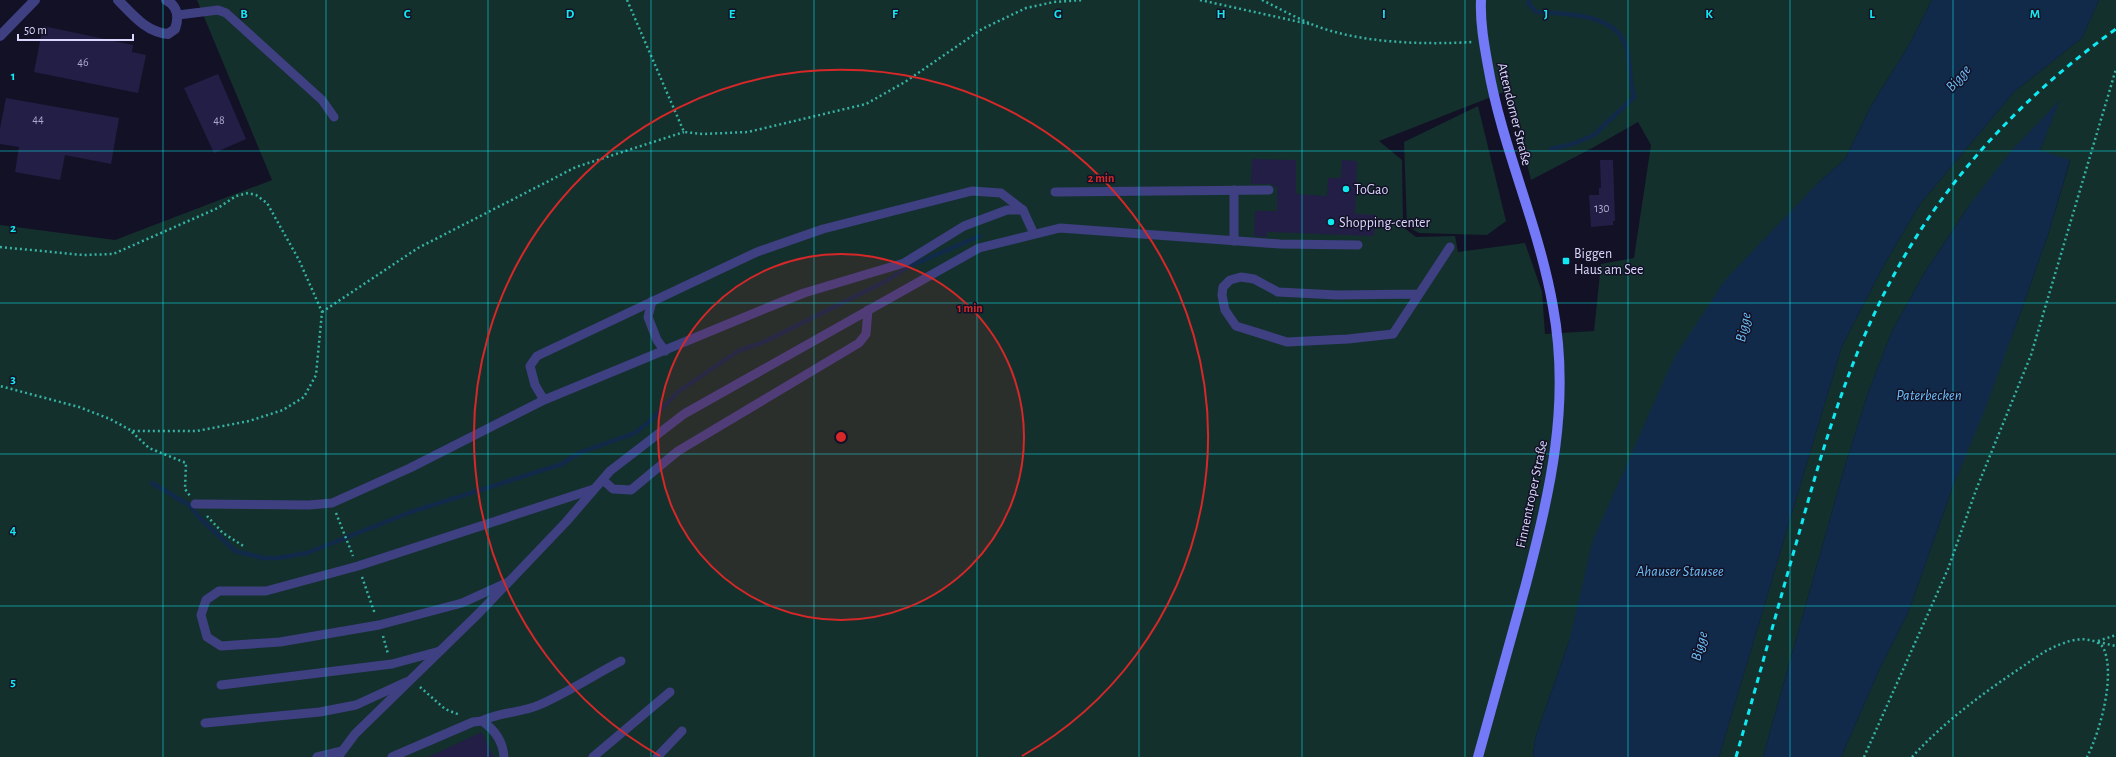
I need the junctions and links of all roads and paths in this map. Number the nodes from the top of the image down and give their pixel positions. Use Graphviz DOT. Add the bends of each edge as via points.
graph roads {
  1 [pos="35,0"];
  2 [pos="118,0"];
  3 [pos="166,0"];
  4 [pos="627,0"];
  5 [pos="1083,0"];
  6 [pos="1200,0"];
  7 [pos="1262,0"];
  8 [pos="1481,0"];
  9 [pos="178,15"];
  10 [pos="1312,24"];
  11 [pos="0,36"];
  12 [pos="1483,41"];
  13 [pos="2116,69"];
  14 [pos="334,117"];
  15 [pos="684,132"];
  16 [pos="1234,190"];
  17 [pos="1268,190"];
  18 [pos="1055,192"];
  19 [pos="1023,210"];
  20 [pos="1535,233"];
  21 [pos="1034,234"];
  22 [pos="1234,241"];
  23 [pos="1358,245"];
  24 [pos="1450,246"];
  25 [pos="0,247"];
  26 [pos="1419,294"];
  27 [pos="652,301"];
  28 [pos="868,310"];
  29 [pos="322,312"];
  30 [pos="665,351"];
  31 [pos="0,386"];
  32 [pos="544,400"];
  33 [pos="132,431"];
  34 [pos="603,480"];
  35 [pos="595,489"];
  36 [pos="332,503"];
  37 [pos="195,504"];
  38 [pos="347,543"];
  39 [pos="245,547"];
  40 [pos="510,580"];
  41 [pos="2116,635"];
  42 [pos="2098,641"];
  43 [pos="2116,646"];
  44 [pos="441,651"];
  45 [pos="2110,657"];
  46 [pos="621,661"];
  47 [pos="411,680"];
  48 [pos="221,685"];
  49 [pos="670,692"];
  50 [pos="2108,710"];
  51 [pos="477,721"];
  52 [pos="205,723"];
  53 [pos="682,731"];
  54 [pos="340,754"];
  55 [pos="317,757"];
  56 [pos="392,757"];
  57 [pos="504,757"];
  58 [pos="593,757"];
  59 [pos="657,757"];
  60 [pos="1478,757"];
  61 [pos="1864,757"];
  62 [pos="1912,757"];
  63 [pos="2087,757"];
  1 -- 11 [label="street"];
  2 -- 9 [label="street" via="146,27 158,33 168,34 174,29"];
  3 -- 9 [label="street" via="174,6"];
  4 -- 15 [label="path"];
  5 -- 15 [label="path" via="1054,2 1026,8 982,29 905,82 866,104 748,132"];
  6 -- 10 [label="path"];
  7 -- 10 [label="path"];
  8 -- 12 [label="main road, Attendorner Straße"];
  9 -- 14 [label="lane" via="218,10 226,13 322,100"];
  10 -- 12 [label="path" via="1366,39 1453,43"];
  12 -- 20 [label="main road, Attendorner Straße" via="1509,154"];
  13 -- 61 [label="path" via="2031,355 1976,490 1948,570"];
  15 -- 29 [label="path" via="576,167 418,248"];
  16 -- 17 [label="lane"];
  16 -- 18 [label="lane"];
  16 -- 22 [label="lane"];
  19 -- 21 [label="lane"];
  19 -- 27 [label="lane" via="1001,193 972,191 823,229 756,252"];
  19 -- 30 [label="lane" via="1007,210 964,226 904,263 804,294"];
  20 -- 60 [label="main road, Finnentroper Straße" via="1550,290 1557,334 1561,388 1557,440 1550,490"];
  21 -- 22 [label="lane" via="1060,228"];
  21 -- 28 [label="lane" via="979,248"];
  22 -- 23 [label="lane"];
  24 -- 26 [label="lane"];
  25 -- 29 [label="path" via="83,255 113,254 218,208 236,196 248,193 267,203 292,247"];
  26 -- 26 [label="lane" via="1393,334 1287,342 1236,326 1224,310 1222,295 1223,287 1230,280 1241,277 1254,279 1278,292 1337,295"];
  27 -- 30 [label="lane" via="648,317 657,340"];
  27 -- 32 [label="lane" via="537,356 530,366 535,384"];
  28 -- 34 [label="lane" via="684,414 610,471"];
  28 -- 34 [label="lane" via="866,334 859,344 678,451 631,490 613,489"];
  29 -- 33 [label="path" via="316,375 304,397 283,410 249,421 197,431"];
  30 -- 32 [label="lane"];
  31 -- 33 [label="path" via="79,407"];
  32 -- 36 [label="lane" via="410,468"];
  33 -- 37 [label="path" via="150,448 186,463 185,489"];
  34 -- 35 [label="lane"];
  35 -- 40 [label="lane"];
  35 -- 40 [label="lane" via="358,566 266,591 219,591 206,600 201,615 207,637 221,646 280,642 380,625 462,603"];
  36 -- 37 [label="lane"];
  36 -- 38 [label="path"];
  37 -- 39 [label="path" via="223,533"];
  40 -- 44 [label="lane"];
  41 -- 42 [label="path"];
  42 -- 43 [label="path"];
  42 -- 45 [label="path"];
  42 -- 62 [label="path" via="2080,639 2065,642 2036,658 1961,711"];
  44 -- 47 [label="lane"];
  44 -- 48 [label="lane" via="392,664"];
  46 -- 51 [label="lane" via="538,705"];
  47 -- 51 [label="path" via="445,709"];
  47 -- 52 [label="lane" via="356,705 320,712"];
  47 -- 54 [label="lane" via="355,734"];
  49 -- 58 [label="lane"];
  50 -- 63 [label="path"];
  51 -- 56 [label="lane"];
  51 -- 57 [label="lane" via="490,726 503,745"];
  53 -- 59 [label="lane"];
  54 -- 55 [label="lane"];
}
